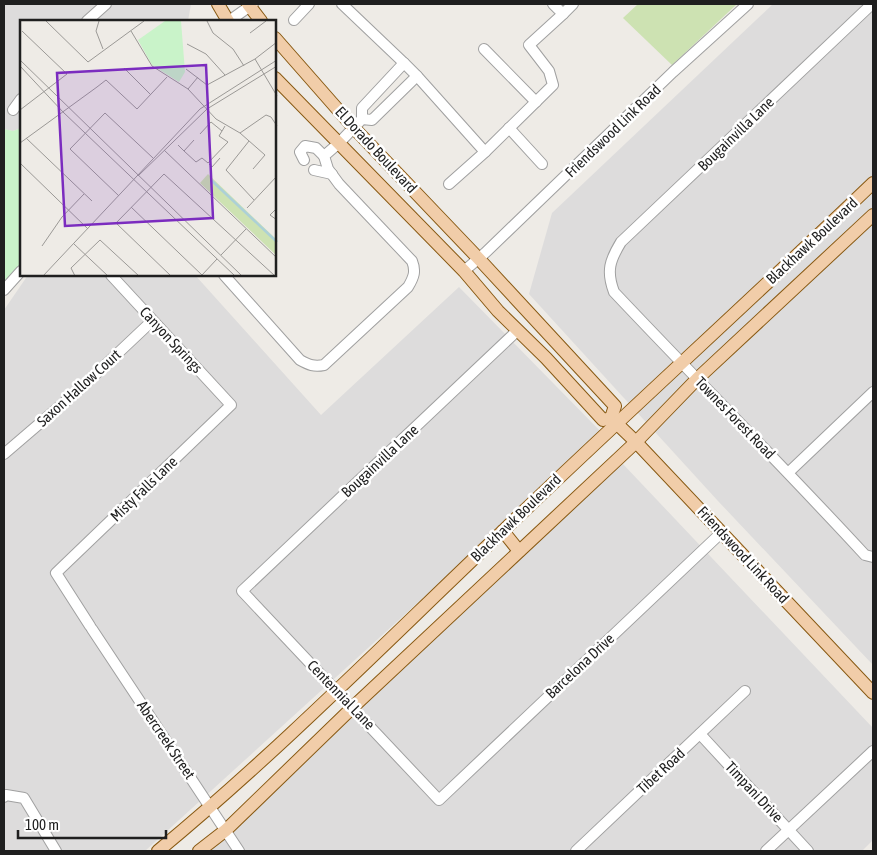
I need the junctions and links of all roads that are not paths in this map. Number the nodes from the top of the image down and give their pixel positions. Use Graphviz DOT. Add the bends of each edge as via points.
graph roads {
  1 [pos="106,4"];
  2 [pos="218,4"];
  3 [pos="309,4"];
  4 [pos="342,4"];
  5 [pos="554,4"];
  6 [pos="574,4"];
  7 [pos="748,4"];
  8 [pos="872,4"];
  9 [pos="250,5"];
  10 [pos="563,14"];
  11 [pos="88,20"];
  12 [pos="228,20"];
  13 [pos="230,20"];
  14 [pos="260,20"];
  15 [pos="294,20"];
  16 [pos="276,39"];
  17 [pos="484,49"];
  18 [pos="404,63"];
  19 [pos="417,76"];
  20 [pos="391,78"];
  21 [pos="276,79"];
  22 [pos="403,90"];
  23 [pos="20,100"];
  24 [pos="536,102"];
  25 [pos="13,110"];
  26 [pos="358,123"];
  27 [pos="509,128"];
  28 [pos="339,143"];
  29 [pos="485,152"];
  30 [pos="324,156"];
  31 [pos="304,160"];
  32 [pos="542,164"];
  33 [pos="314,170"];
  34 [pos="332,174"];
  35 [pos="873,183"];
  36 [pos="449,184"];
  37 [pos="873,215"];
  38 [pos="798,255"];
  39 [pos="479,259"];
  40 [pos="609,270"];
  41 [pos="464,271"];
  42 [pos="20,272"];
  43 [pos="812,272"];
  44 [pos="112,276"];
  45 [pos="225,276"];
  46 [pos="4,290"];
  47 [pos="152,321"];
  48 [pos="518,330"];
  49 [pos="682,363"];
  50 [pos="697,379"];
  51 [pos="873,392"];
  52 [pos="231,405"];
  53 [pos="614,421"];
  54 [pos="636,442"];
  55 [pos="4,454"];
  56 [pos="789,472"];
  57 [pos="503,531"];
  58 [pos="721,533"];
  59 [pos="519,551"];
  60 [pos="873,557"];
  61 [pos="56,573"];
  62 [pos="242,591"];
  63 [pos="336,691"];
  64 [pos="746,691"];
  65 [pos="873,693"];
  66 [pos="353,707"];
  67 [pos="700,734"];
  68 [pos="873,751"];
  69 [pos="4,797"];
  70 [pos="439,800"];
  71 [pos="211,808"];
  72 [pos="226,830"];
  73 [pos="789,830"];
  74 [pos="56,851"];
  75 [pos="158,851"];
  76 [pos="199,851"];
  77 [pos="240,851"];
  78 [pos="576,851"];
  79 [pos="766,851"];
  80 [pos="808,851"];
  1 -- 11 [label="street"];
  2 -- 12 [label="main road"];
  3 -- 15 [label="street"];
  4 -- 18 [label="street"];
  5 -- 10 [label="street"];
  6 -- 10 [label="street"];
  7 -- 39 [label="street, Friendswood Link Road"];
  8 -- 40 [label="street, Bougainvilla Lane" via="622,242 613,255"];
  9 -- 13 [label="street"];
  9 -- 14 [label="main road"];
  10 -- 24 [label="street" via="529,46 549,71 553,85"];
  16 -- 26 [label="main road, El Dorado Boulevard"];
  17 -- 24 [label="street"];
  18 -- 19 [label="street"];
  18 -- 20 [label="street"];
  19 -- 22 [label="street"];
  19 -- 29 [label="street"];
  20 -- 22 [label="street"];
  20 -- 26 [label="street" via="362,108"];
  21 -- 28 [label="main road, El Dorado Boulevard"];
  22 -- 26 [label="street" via="372,120"];
  23 -- 25 [label="street"];
  24 -- 27 [label="street"];
  26 -- 28 [label="street"];
  26 -- 39 [label="main road, El Dorado Boulevard"];
  27 -- 29 [label="street"];
  27 -- 32 [label="street"];
  28 -- 30 [label="street"];
  28 -- 41 [label="main road, El Dorado Boulevard"];
  29 -- 36 [label="street"];
  30 -- 31 [label="street" via="316,148 305,146 300,152"];
  30 -- 34 [label="street"];
  33 -- 34 [label="street"];
  34 -- 45 [label="street" via="412,261 415,274 408,287 324,365 309,365 300,360"];
  35 -- 38 [label="main road, Blackhawk Boulevard"];
  37 -- 43 [label="main road, Blackhawk Boulevard"];
  38 -- 43 [label="main road"];
  38 -- 49 [label="main road, Blackhawk Boulevard"];
  39 -- 41 [label="street, Friendswood Link Road"];
  39 -- 53 [label="main road" via="615,406"];
  40 -- 49 [label="street, Townes Forest Road" via="614,292"];
  41 -- 48 [label="main road, Friendswood Link Road"];
  42 -- 46 [label="street"];
  43 -- 50 [label="main road, Blackhawk Boulevard"];
  44 -- 47 [label="street, Canyon Springs"];
  47 -- 52 [label="street, Canyon Springs"];
  47 -- 55 [label="street, Saxon Hallow Court"];
  48 -- 53 [label="main road, Friendswood Link Road" via="603,420"];
  48 -- 62 [label="street, Bougainvilla Lane"];
  49 -- 50 [label="street, Townes Forest Road"];
  49 -- 53 [label="main road, Blackhawk Boulevard"];
  50 -- 54 [label="main road, Blackhawk Boulevard"];
  50 -- 56 [label="street, Townes Forest Road"];
  51 -- 56 [label="street"];
  52 -- 61 [label="street, Misty Falls Lane"];
  53 -- 54 [label="main road, Friendswood Link Road"];
  53 -- 57 [label="main road, Blackhawk Boulevard"];
  54 -- 58 [label="main road, Friendswood Link Road"];
  54 -- 59 [label="main road, Blackhawk Boulevard"];
  56 -- 60 [label="street, Townes Forest Road" via="865,555"];
  57 -- 59 [label="main road"];
  57 -- 63 [label="main road, Blackhawk Boulevard"];
  58 -- 65 [label="main road, Friendswood Link Road"];
  58 -- 70 [label="street, Barcelona Drive"];
  59 -- 66 [label="main road, Blackhawk Boulevard"];
  61 -- 71 [label="street, Abercreek Street"];
  62 -- 63 [label="street, Centennial Lane"];
  63 -- 66 [label="street, Centennial Lane"];
  63 -- 71 [label="main road, Blackhawk Boulevard"];
  64 -- 67 [label="street, Tibet Road"];
  66 -- 70 [label="street, Centennial Lane"];
  66 -- 72 [label="main road, Blackhawk Boulevard"];
  67 -- 73 [label="street, Timpani Drive"];
  67 -- 78 [label="street, Tibet Road"];
  68 -- 73 [label="street"];
  69 -- 74 [label="street" via="6,794 24,798"];
  71 -- 72 [label="street, Abercreek Street"];
  71 -- 75 [label="main road, Blackhawk Boulevard"];
  72 -- 76 [label="main road, Blackhawk Boulevard"];
  72 -- 77 [label="street, Abercreek Street"];
  73 -- 79 [label="street"];
  73 -- 80 [label="street, Timpani Drive"];
}
